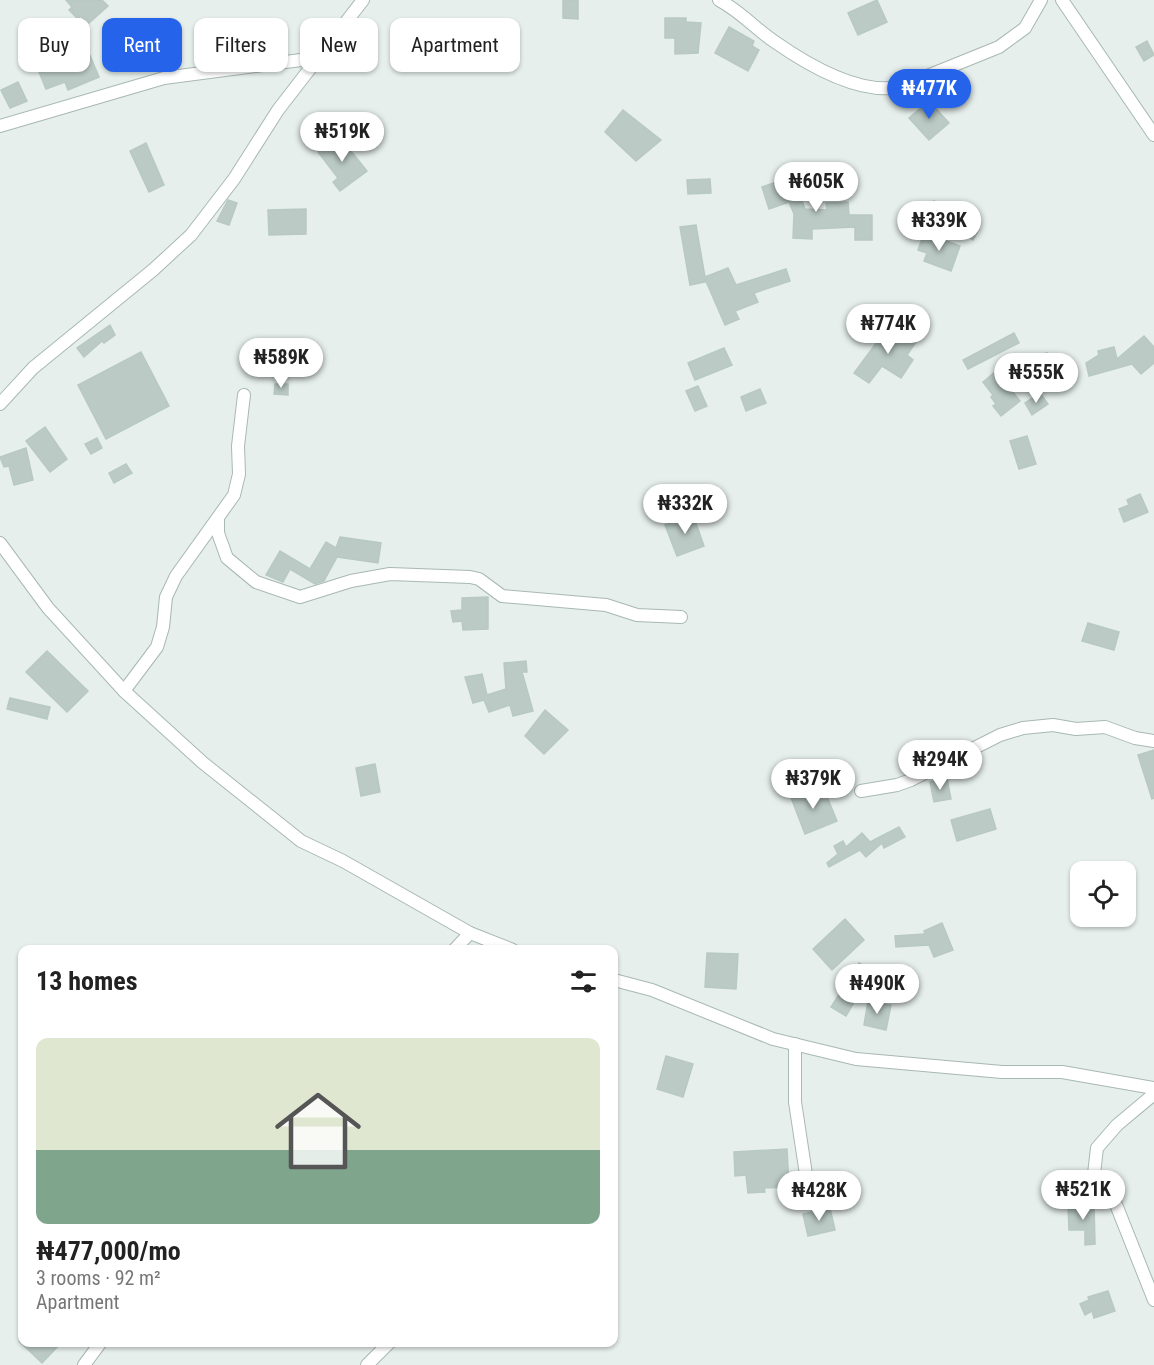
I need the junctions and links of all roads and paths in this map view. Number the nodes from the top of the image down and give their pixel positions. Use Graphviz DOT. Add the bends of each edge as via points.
graph roads {
  1 [pos="363,0"];
  2 [pos="719,0"];
  3 [pos="1041,0"];
  4 [pos="1062,0"];
  5 [pos="348,18"];
  6 [pos="300,60"];
  7 [pos="306,72"];
  8 [pos="0,126"];
  9 [pos="1154,135"];
  10 [pos="244,395"];
  11 [pos="0,404"];
  12 [pos="218,518"];
  13 [pos="0,543"];
  14 [pos="681,617"];
  15 [pos="124,691"];
  16 [pos="1154,741"];
  17 [pos="861,791"];
  18 [pos="470,933"];
  19 [pos="458,945"];
  20 [pos="500,945"];
  21 [pos="618,981"];
  22 [pos="795,1044"];
  23 [pos="1154,1088"];
  24 [pos="1154,1094"];
  25 [pos="807,1181"];
  26 [pos="1154,1300"];
  27 [pos="97,1347"];
  28 [pos="385,1347"];
  29 [pos="84,1365"];
  30 [pos="367,1365"];
  1 -- 5 [label="street"];
  2 -- 3 [label="street" via="809,62 846,79 888,90 999,47 1025,28"];
  4 -- 9 [label="street"];
  6 -- 8 [label="street" via="164,78"];
  7 -- 11 [label="street" via="191,235 33,368"];
  10 -- 12 [label="street" via="239,474 234,495"];
  12 -- 14 [label="street" via="218,533 227,558 256,582 300,597 390,574 470,577 502,596 606,606 637,615"];
  12 -- 15 [label="street" via="176,576 166,597 157,647"];
  13 -- 15 [label="street" via="48,608"];
  15 -- 18 [label="street" via="202,762 301,841"];
  16 -- 17 [label="street" via="1106,728 1023,728 1000,735 904,783"];
  18 -- 19 [label="street"];
  18 -- 20 [label="street"];
  21 -- 22 [label="street"];
  22 -- 23 [label="street" via="856,1059 1002,1072 1062,1072"];
  22 -- 25 [label="street" via="795,1102"];
  24 -- 26 [label="street" via="1097,1148 1094,1174 1115,1202"];
  27 -- 29 [label="street"];
  28 -- 30 [label="street"];
}
